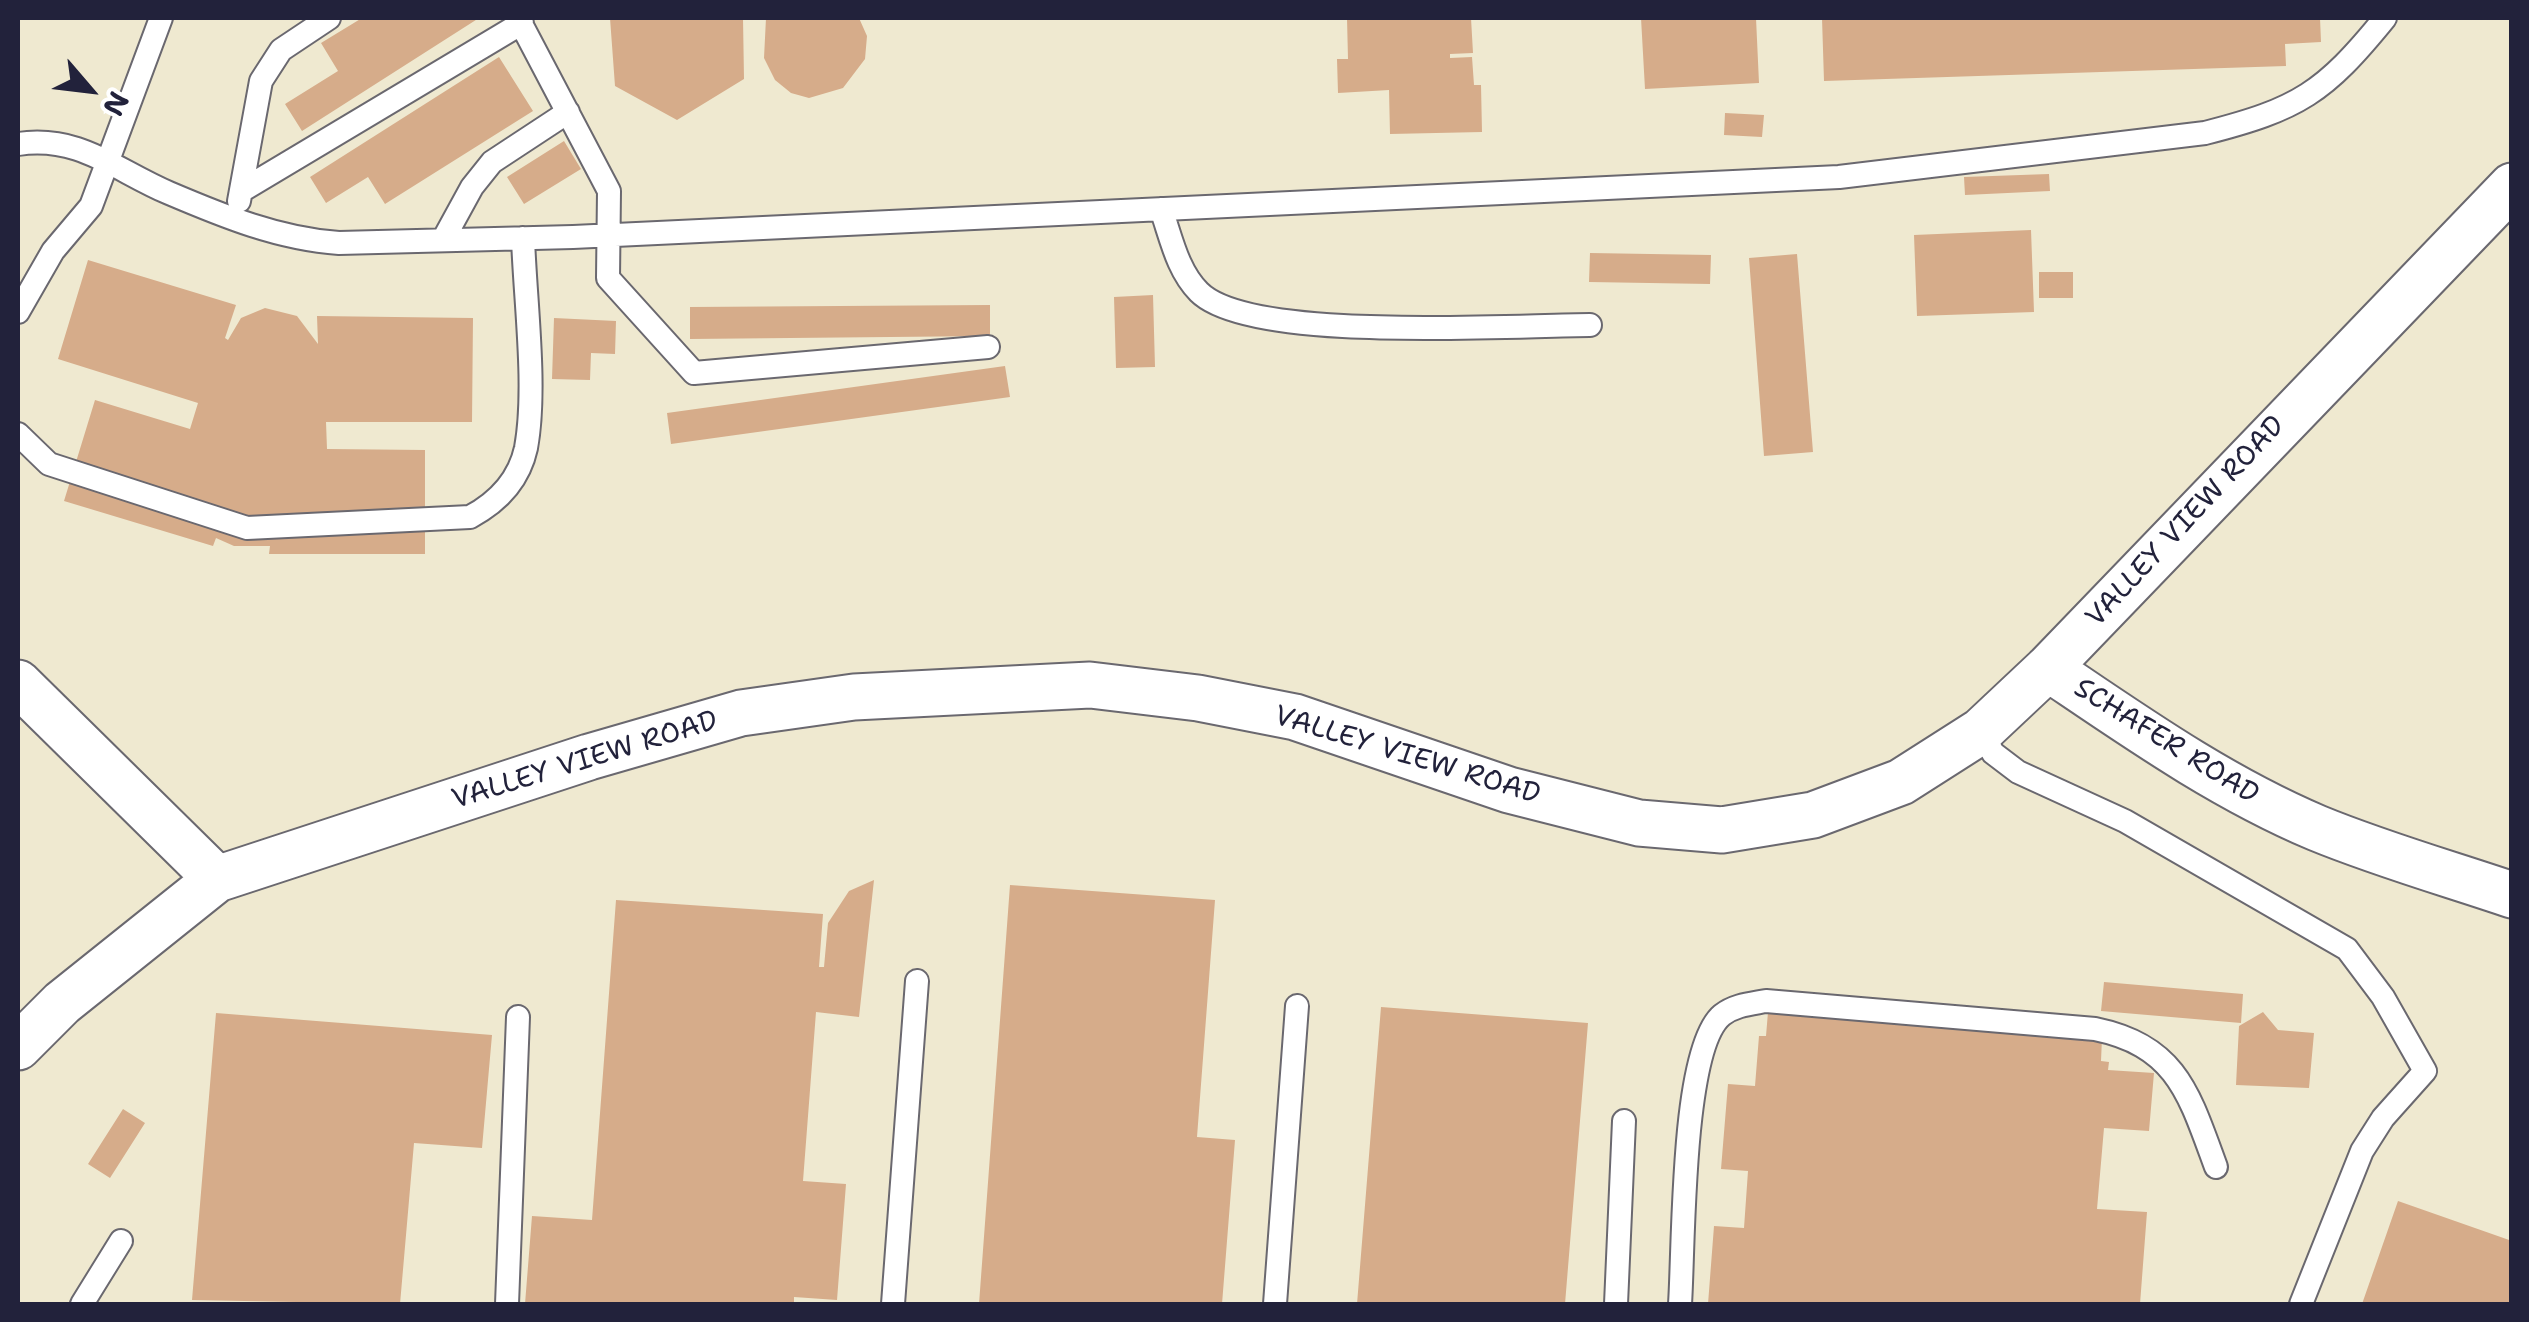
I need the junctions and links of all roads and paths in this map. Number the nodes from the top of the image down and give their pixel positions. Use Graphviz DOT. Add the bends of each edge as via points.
graph roads {
  1 [pos="160,18"];
  2 [pos="329,18"];
  3 [pos="2385,18"];
  4 [pos="520,20"];
  5 [pos="568,112"];
  6 [pos="18,144"];
  7 [pos="105,160"];
  8 [pos="2512,186"];
  9 [pos="241,191"];
  10 [pos="1161,209"];
  11 [pos="236,220"];
  12 [pos="608,234"];
  13 [pos="523,238"];
  14 [pos="442,240"];
  15 [pos="18,312"];
  16 [pos="1590,325"];
  17 [pos="988,347"];
  18 [pos="18,434"];
  19 [pos="2048,668"];
  20 [pos="18,683"];
  21 [pos="1980,731"];
  22 [pos="216,879"];
  23 [pos="2512,895"];
  24 [pos="917,981"];
  25 [pos="1297,1006"];
  26 [pos="518,1016"];
  27 [pos="18,1047"];
  28 [pos="1624,1121"];
  29 [pos="2216,1167"];
  30 [pos="121,1241"];
  31 [pos="82,1304"];
  32 [pos="506,1304"];
  33 [pos="893,1304"];
  34 [pos="1274,1304"];
  35 [pos="1616,1304"];
  36 [pos="1680,1304"];
  37 [pos="2301,1304"];
  1 -- 7 [label="lane"];
  2 -- 9 [label="lane" via="281,50 261,81"];
  3 -- 10 [label="lane" via="2342,71 2298,104 2205,133 1839,177"];
  4 -- 5 [label="lane"];
  4 -- 9 [label="lane"];
  5 -- 12 [label="lane" via="608,191"];
  5 -- 14 [label="lane" via="492,162"];
  6 -- 7 [label="lane" via="56,141"];
  7 -- 11 [label="lane"];
  7 -- 15 [label="lane" via="91,206 53,252"];
  8 -- 19 [label="street, VALLEY VIEW ROAD"];
  9 -- 11 [label="lane"];
  10 -- 12 [label="lane"];
  10 -- 16 [label="lane" via="1182,271 1200,294 1241,313 1294,324"];
  11 -- 14 [label="lane" via="302,240"];
  12 -- 13 [label="lane"];
  12 -- 17 [label="lane" via="608,278 694,372"];
  13 -- 14 [label="lane"];
  13 -- 18 [label="lane" via="526,450 510,486 470,517 247,528 49,464"];
  19 -- 21 [label="street, VALLEY VIEW ROAD"];
  19 -- 23 [label="street, SCHAFER ROAD" via="2190,763 2262,802"];
  20 -- 22 [label="street"];
  21 -- 22 [label="street, VALLEY VIEW ROAD" via="1901,782 1813,815 1722,830 1640,824 1510,790 1295,717 1198,698 1090,685 854,697 722,718"];
  21 -- 37 [label="lane" via="1993,753 2018,772 2125,821 2346,950 2383,997 2425,1071 2362,1151"];
  22 -- 27 [label="street, VALLEY VIEW ROAD" via="62,1003"];
  24 -- 33 [label="lane"];
  25 -- 34 [label="lane"];
  26 -- 32 [label="lane"];
  28 -- 35 [label="lane"];
  29 -- 36 [label="lane" via="2192,1101 2158,1054 2131,1036 1766,1001 1737,1006 1719,1017 1703,1046 1692,1096"];
  30 -- 31 [label="lane"];
}
